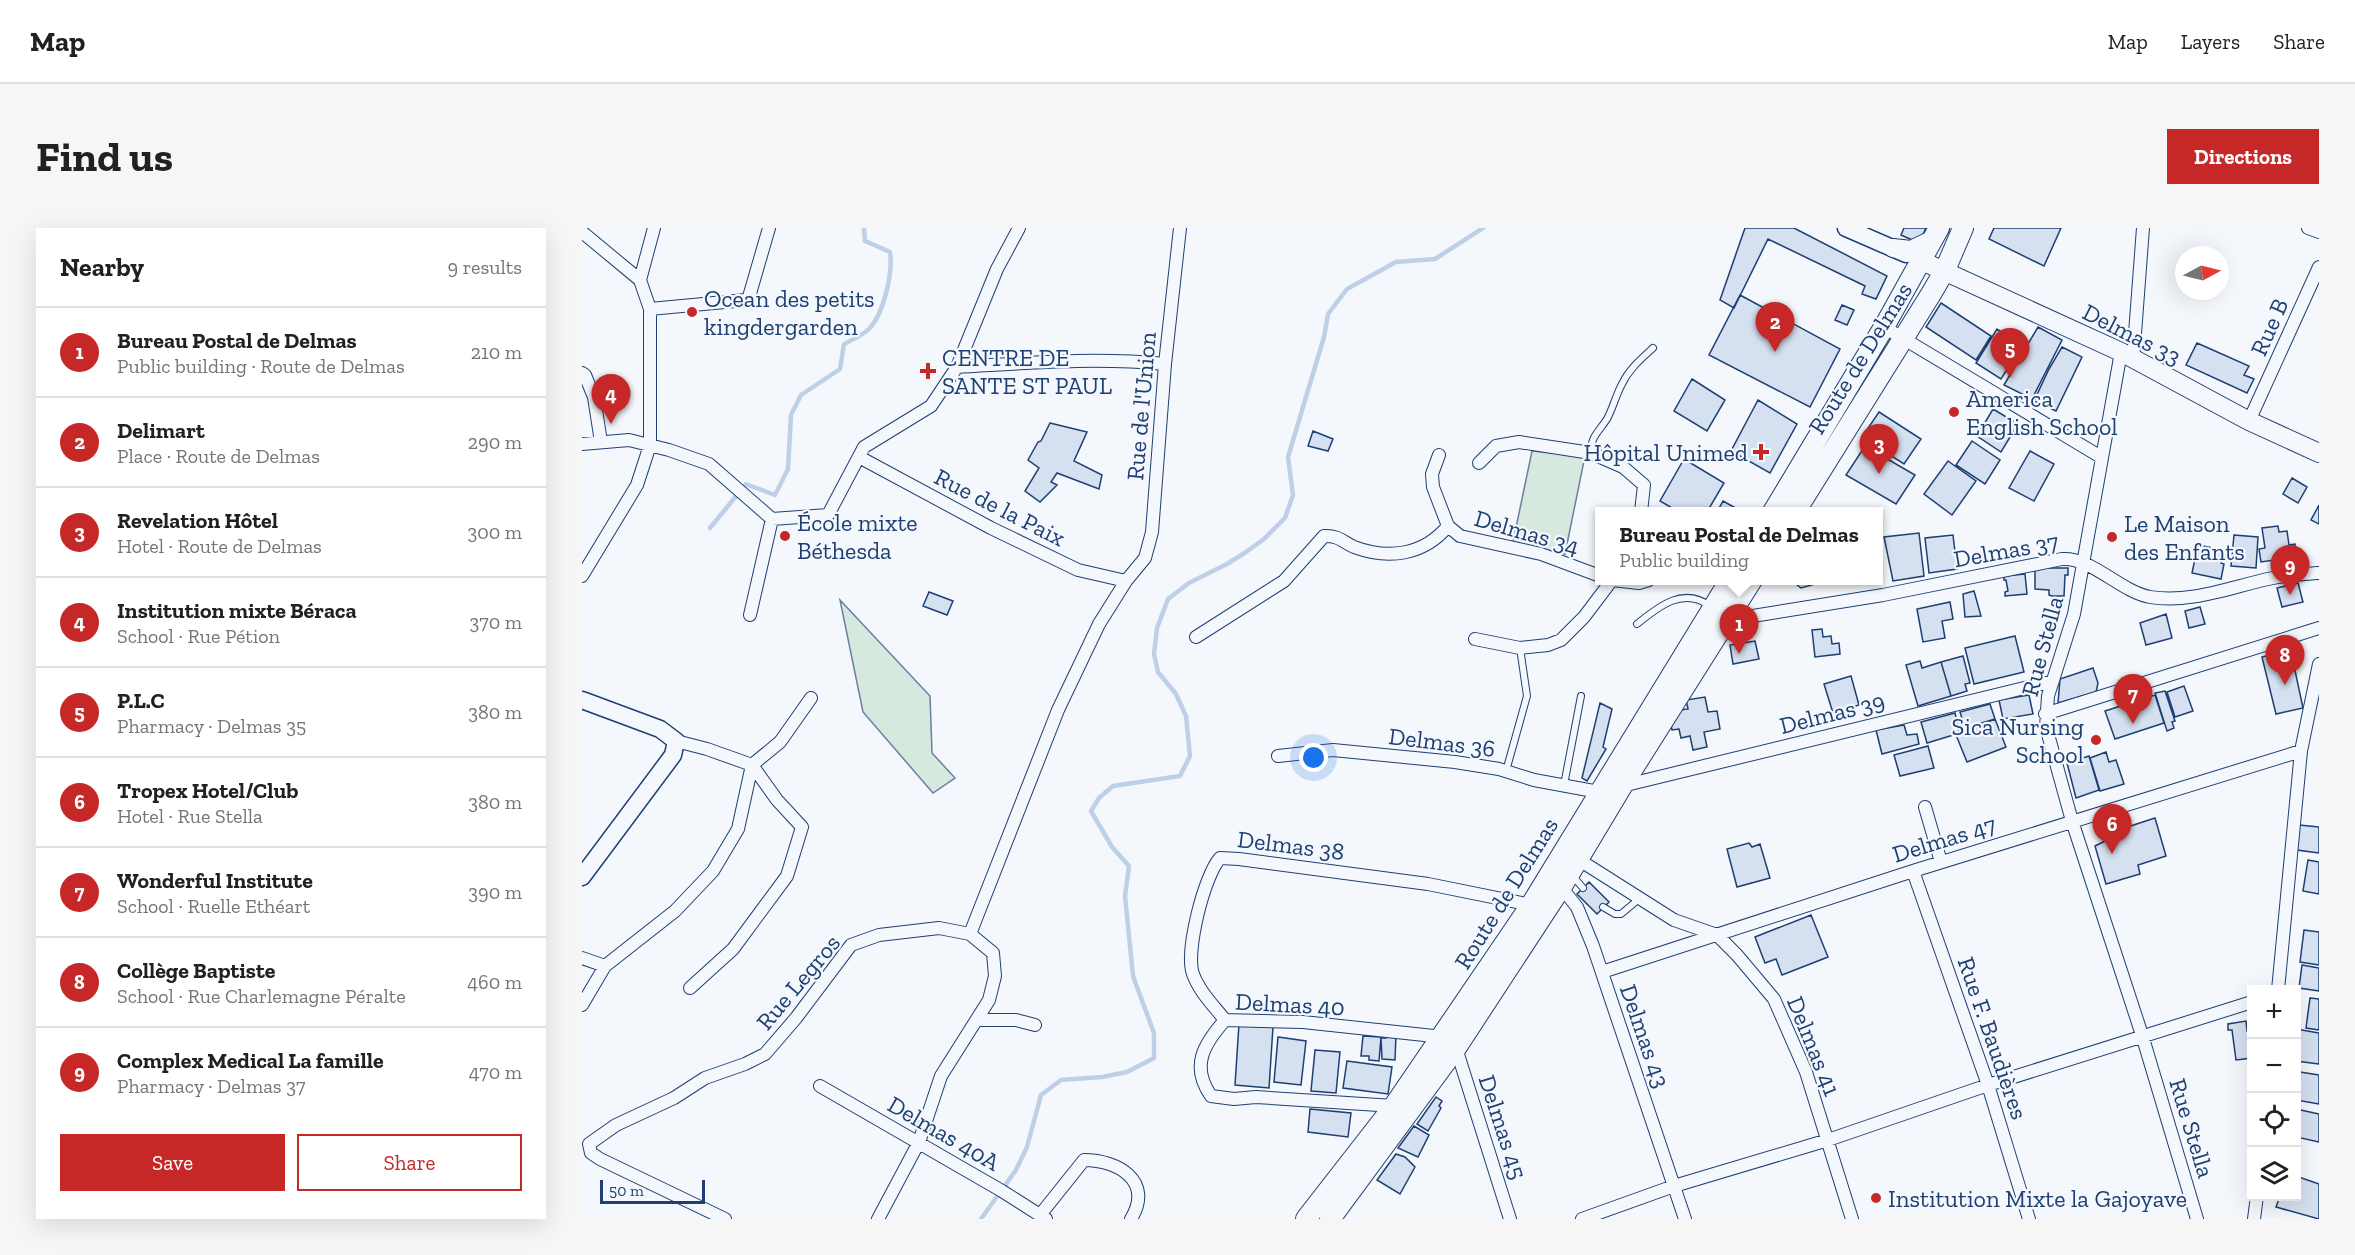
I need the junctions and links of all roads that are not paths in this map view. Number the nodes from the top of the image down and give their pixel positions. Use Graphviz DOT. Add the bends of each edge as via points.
graph roads {
  1 [pos="654,228"];
  2 [pos="769,228"];
  3 [pos="1019,228"];
  4 [pos="1180,228"];
  5 [pos="1846,228"];
  6 [pos="1963,228"];
  7 [pos="2143,228"];
  8 [pos="2308,228"];
  9 [pos="582,232"];
  10 [pos="2319,232"];
  11 [pos="1936,234"];
  12 [pos="1893,248"];
  13 [pos="2319,267"];
  14 [pos="1918,268"];
  15 [pos="1945,270"];
  16 [pos="640,280"];
  17 [pos="1975,286"];
  18 [pos="1931,294"];
  19 [pos="650,309"];
  20 [pos="1884,327"];
  21 [pos="1902,338"];
  22 [pos="1653,348"];
  23 [pos="2127,356"];
  24 [pos="1165,364"];
  25 [pos="957,367"];
  26 [pos="582,373"];
  27 [pos="2249,422"];
  28 [pos="601,442"];
  29 [pos="582,444"];
  30 [pos="650,445"];
  31 [pos="1591,453"];
  32 [pos="2319,453"];
  33 [pos="1439,455"];
  34 [pos="859,457"];
  35 [pos="2101,457"];
  36 [pos="1479,463"];
  37 [pos="1642,507"];
  38 [pos="1776,507"];
  39 [pos="1798,507"];
  40 [pos="772,519"];
  41 [pos="1448,526"];
  42 [pos="2083,562"];
  43 [pos="2319,573"];
  44 [pos="1595,574"];
  45 [pos="582,576"];
  46 [pos="1126,581"];
  47 [pos="1609,585"];
  48 [pos="1729,585"];
  49 [pos="1747,585"];
  50 [pos="1720,614"];
  51 [pos="750,615"];
  52 [pos="1636,624"];
  53 [pos="2319,628"];
  54 [pos="1196,637"];
  55 [pos="1475,639"];
  56 [pos="1520,648"];
  57 [pos="2319,664"];
  58 [pos="2053,681"];
  59 [pos="1581,696"];
  60 [pos="811,698"];
  61 [pos="582,699"];
  62 [pos="2045,714"];
  63 [pos="676,741"];
  64 [pos="2301,751"];
  65 [pos="1278,756"];
  66 [pos="752,765"];
  67 [pos="1505,771"];
  68 [pos="1564,785"];
  69 [pos="1622,786"];
  70 [pos="1599,792"];
  71 [pos="1925,807"];
  72 [pos="2072,821"];
  73 [pos="1941,862"];
  74 [pos="1565,869"];
  75 [pos="1913,871"];
  76 [pos="582,877"];
  77 [pos="1583,888"];
  78 [pos="1639,899"];
  79 [pos="1531,905"];
  80 [pos="1603,907"];
  81 [pos="970,934"];
  82 [pos="1717,935"];
  83 [pos="582,958"];
  84 [pos="605,966"];
  85 [pos="1602,972"];
  86 [pos="2278,985"];
  87 [pos="690,988"];
  88 [pos="2247,1004"];
  89 [pos="582,1005"];
  90 [pos="977,1020"];
  91 [pos="1225,1020"];
  92 [pos="1035,1025"];
  93 [pos="2142,1035"];
  94 [pos="1449,1043"];
  95 [pos="1988,1085"];
  96 [pos="820,1086"];
  97 [pos="1394,1106"];
  98 [pos="1828,1140"];
  99 [pos="919,1142"];
  100 [pos="1674,1186"];
  101 [pos="2257,1201"];
  102 [pos="1043,1217"];
  103 [pos="725,1219"];
  104 [pos="878,1219"];
  105 [pos="1131,1219"];
  106 [pos="1306,1219"];
  107 [pos="1330,1219"];
  108 [pos="1510,1219"];
  109 [pos="1582,1219"];
  110 [pos="1685,1219"];
  111 [pos="1852,1219"];
  112 [pos="2029,1219"];
  113 [pos="2197,1219"];
  114 [pos="2254,1219"];
  1 -- 16 [label="street"];
  2 -- 19 [label="street" via="746,300"];
  3 -- 25 [label="street" via="997,268"];
  4 -- 24 [label="street, Rue de l'Union"];
  5 -- 12 [label="street"];
  6 -- 15 [label="main road, Route de Delmas"];
  7 -- 23 [label="street, Rue Stella"];
  8 -- 10 [label="street"];
  9 -- 16 [label="street"];
  11 -- 12 [label="main road" via="1911,250"];
  11 -- 14 [label="main road, Route de Delmas"];
  12 -- 14 [label="main road"];
  13 -- 27 [label="street, Rue B"];
  14 -- 15 [label="main road, Delmas 33"];
  14 -- 20 [label="main road, Route de Delmas"];
  15 -- 17 [label="main road, Delmas 33"];
  15 -- 18 [label="main road, Route de Delmas"];
  16 -- 19 [label="street"];
  17 -- 18 [label="main road" via="1949,284"];
  17 -- 23 [label="main road, Delmas 33"];
  18 -- 21 [label="main road, Route de Delmas"];
  19 -- 30 [label="street"];
  20 -- 21 [label="street"];
  20 -- 38 [label="main road, Route de Delmas"];
  21 -- 35 [label="street"];
  21 -- 39 [label="main road, Route de Delmas"];
  22 -- 31 [label="lane" via="1623,382 1608,417 1594,436"];
  23 -- 27 [label="main road, Delmas 33"];
  23 -- 35 [label="street, Rue Stella"];
  24 -- 25 [label="street" via="1084,359"];
  24 -- 46 [label="street, Rue de l'Union" via="1152,532 1146,558"];
  25 -- 34 [label="street" via="931,406 864,447"];
  26 -- 28 [label="street" via="594,397"];
  27 -- 32 [label="main road, Delmas 33"];
  28 -- 29 [label="street"];
  28 -- 30 [label="street" via="629,440"];
  30 -- 40 [label="street" via="709,464"];
  30 -- 45 [label="street" via="637,485"];
  31 -- 36 [label="street" via="1519,442 1496,446"];
  31 -- 37 [label="street" via="1623,467 1644,485"];
  33 -- 41 [label="street, Delmas 34" via="1432,487"];
  34 -- 40 [label="street" via="828,515"];
  34 -- 46 [label="street, Rue de la Paix" via="1078,570"];
  35 -- 42 [label="street, Rue Stella"];
  40 -- 51 [label="street"];
  41 -- 44 [label="street, Delmas 34" via="1460,536 1541,554"];
  41 -- 54 [label="street" via="1428,545 1396,553 1363,550 1341,538 1324,536 1284,581"];
  42 -- 43 [label="street, Delmas 37" via="2134,592 2162,598 2189,597 2275,577"];
  42 -- 50 [label="street, Delmas 37" via="2062,559 1883,595"];
  42 -- 58 [label="street, Rue Stella" via="2070,629"];
  46 -- 81 [label="street, Rue de l'Union" via="1058,710"];
  47 -- 56 [label="street" via="1561,640"];
  48 -- 50 [label="main road, Route de Delmas"];
  49 -- 50 [label="main road, Route de Delmas"];
  50 -- 52 [label="lane" via="1701,599 1682,597 1665,603"];
  50 -- 69 [label="main road, Route de Delmas"];
  50 -- 70 [label="main road, Route de Delmas"];
  53 -- 62 [label="street"];
  55 -- 56 [label="street"];
  56 -- 67 [label="lane" via="1527,696"];
  57 -- 64 [label="street"];
  58 -- 62 [label="street, Rue Stella"];
  58 -- 69 [label="street, Delmas 39"];
  59 -- 68 [label="lane"];
  60 -- 66 [label="street" via="780,742"];
  61 -- 63 [label="street" via="660,729"];
  62 -- 72 [label="street, Rue Stella"];
  63 -- 66 [label="street"];
  63 -- 76 [label="street" via="673,755"];
  64 -- 72 [label="street, Delmas 47"];
  64 -- 86 [label="street"];
  65 -- 67 [label="street, Delmas 36" via="1333,750"];
  66 -- 84 [label="street" via="738,829 712,871 675,911"];
  66 -- 87 [label="street" via="802,827 787,876 733,949"];
  67 -- 68 [label="street, Delmas 36"];
  68 -- 70 [label="street, Delmas 36"];
  69 -- 70 [label="street, Delmas 39"];
  69 -- 74 [label="main road, Route de Delmas"];
  70 -- 74 [label="main road, Route de Delmas"];
  71 -- 73 [label="street"];
  72 -- 73 [label="street, Delmas 47"];
  72 -- 93 [label="street, Rue Stella"];
  73 -- 75 [label="street, Delmas 47"];
  74 -- 77 [label="lane"];
  74 -- 78 [label="street, Delmas 41"];
  74 -- 79 [label="main road, Route de Delmas"];
  74 -- 85 [label="street, Delmas 43"];
  74 -- 94 [label="main road, Route de Delmas"];
  75 -- 82 [label="street, Delmas 47"];
  75 -- 95 [label="street, Rue F. Baudières"];
  78 -- 80 [label="lane" via="1621,914"];
  78 -- 82 [label="street, Delmas 41" via="1674,920"];
  79 -- 91 [label="street, Delmas 38" via="1428,884 1220,858 1205,891 1191,950 1193,972"];
  79 -- 94 [label="main road, Route de Delmas"];
  81 -- 90 [label="street, Rue Legros" via="993,953 995,976 989,1000"];
  81 -- 103 [label="street, Rue Legros" via="939,928 879,935 851,945 765,1054 705,1078 674,1098 616,1125 589,1144 591,1153 600,1159"];
  82 -- 85 [label="street, Delmas 47"];
  82 -- 98 [label="street, Delmas 41" via="1774,999 1806,1072"];
  83 -- 84 [label="street"];
  84 -- 89 [label="street"];
  85 -- 100 [label="street, Delmas 43"];
  88 -- 93 [label="street"];
  90 -- 92 [label="street" via="1016,1020"];
  90 -- 99 [label="street, Rue Legros" via="941,1076"];
  91 -- 94 [label="street, Delmas 40" via="1303,1022"];
  91 -- 97 [label="street, Delmas 40" via="1208,1039 1199,1068 1203,1085 1211,1095"];
  93 -- 95 [label="street"];
  93 -- 113 [label="street, Rue Stella"];
  94 -- 97 [label="main road, Route de Delmas"];
  94 -- 107 [label="main road, Route de Delmas"];
  94 -- 108 [label="street, Delmas 45"];
  95 -- 98 [label="street"];
  95 -- 112 [label="street, Rue F. Baudières"];
  96 -- 99 [label="street, Delmas 40A"];
  97 -- 106 [label="main road, Route de Delmas"];
  98 -- 100 [label="street"];
  98 -- 111 [label="street, Delmas 41"];
  99 -- 102 [label="street, Delmas 40A"];
  99 -- 104 [label="street, Rue Legros"];
  100 -- 109 [label="street"];
  100 -- 110 [label="street, Delmas 43"];
  101 -- 114 [label="street"];
  102 -- 105 [label="street" via="1084,1160 1100,1160 1134,1179 1138,1200"];
}
